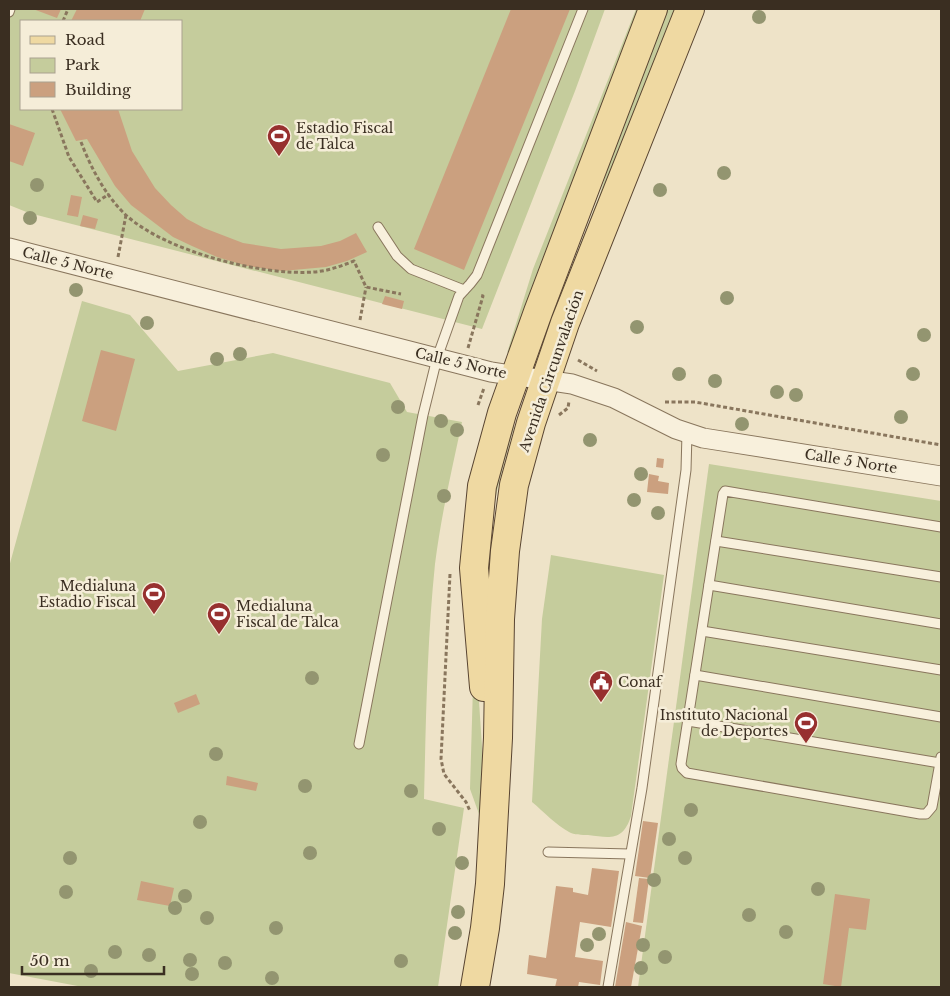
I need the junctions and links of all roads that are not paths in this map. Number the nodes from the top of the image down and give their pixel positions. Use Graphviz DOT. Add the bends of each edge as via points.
graph roads {
  1 [pos="583,9"];
  2 [pos="653,9"];
  3 [pos="690,9"];
  4 [pos="378,227"];
  5 [pos="9,248"];
  6 [pos="464,290"];
  7 [pos="437,358"];
  8 [pos="516,375"];
  9 [pos="546,380"];
  10 [pos="687,433"];
  11 [pos="941,476"];
  12 [pos="941,527"];
  13 [pos="716,540"];
  14 [pos="941,576"];
  15 [pos="709,585"];
  16 [pos="941,624"];
  17 [pos="702,631"];
  18 [pos="941,670"];
  19 [pos="695,675"];
  20 [pos="941,717"];
  21 [pos="688,722"];
  22 [pos="359,744"];
  23 [pos="941,760"];
  24 [pos="494,783"];
  25 [pos="548,852"];
  26 [pos="630,854"];
  27 [pos="475,987"];
  28 [pos="608,987"];
  1 -- 6 [label="lane" via="476,275"];
  2 -- 8 [label="main road, Avenida Circunvalación"];
  3 -- 9 [label="main road, Avenida Circunvalación" via="565,323"];
  4 -- 6 [label="lane" via="411,269"];
  5 -- 7 [label="street, Calle 5 Norte"];
  6 -- 7 [label="lane"];
  7 -- 8 [label="street, Calle 5 Norte"];
  7 -- 22 [label="lane"];
  8 -- 9 [label="street, Calle 5 Norte"];
  8 -- 24 [label="main road, Avenida Circunvalación" via="482,486 474,559"];
  9 -- 10 [label="street, Calle 5 Norte" via="572,384 614,398"];
  9 -- 24 [label="main road, Avenida Circunvalación" via="530,423 510,510 500,619"];
  10 -- 11 [label="street, Calle 5 Norte"];
  10 -- 26 [label="lane" via="682,499"];
  12 -- 13 [label="lane" via="727,490 723,494"];
  13 -- 14 [label="lane"];
  13 -- 15 [label="lane"];
  15 -- 16 [label="lane"];
  15 -- 17 [label="lane"];
  17 -- 18 [label="lane"];
  17 -- 19 [label="lane"];
  19 -- 20 [label="lane"];
  19 -- 21 [label="lane"];
  21 -- 23 [label="lane"];
  21 -- 23 [label="lane" via="681,764 687,773 920,814 926,814 932,807"];
  24 -- 27 [label="main road, Avenida Circunvalación" via="490,884"];
  25 -- 26 [label="lane"];
  26 -- 28 [label="lane"];
}
